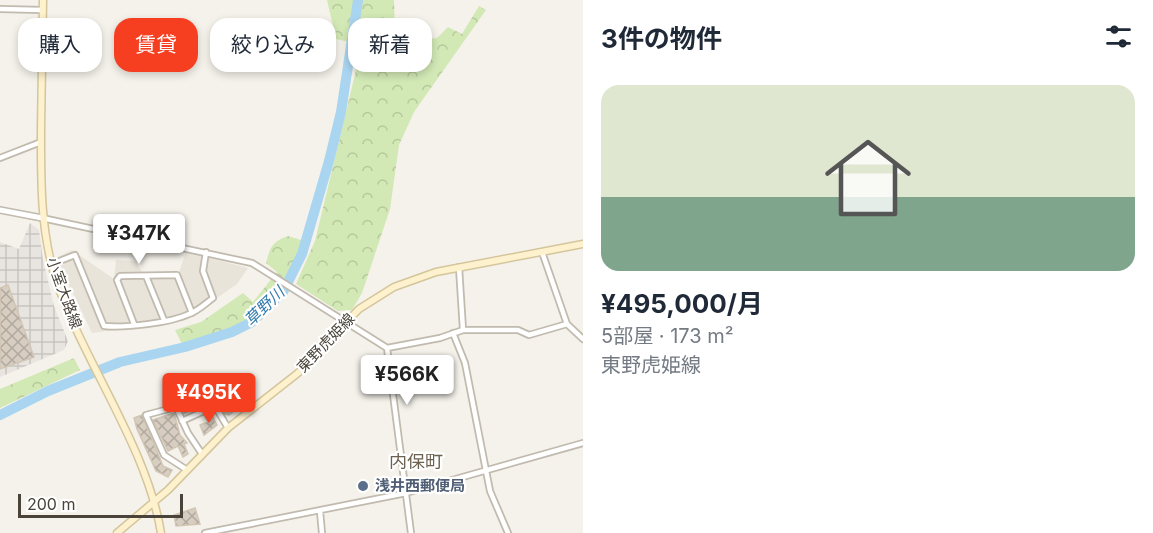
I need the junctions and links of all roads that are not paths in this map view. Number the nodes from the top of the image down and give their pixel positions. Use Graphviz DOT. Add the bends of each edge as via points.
graph roads {
  1 [pos="42,0"];
  2 [pos="0,9"];
  3 [pos="42,10"];
  4 [pos="41,142"];
  5 [pos="0,158"];
  6 [pos="0,210"];
  7 [pos="42,218"];
  8 [pos="583,244"];
  9 [pos="206,252"];
  10 [pos="542,252"];
  11 [pos="52,264"];
  12 [pos="459,267"];
  13 [pos="146,276"];
  14 [pos="192,313"];
  15 [pos="164,320"];
  16 [pos="347,321"];
  17 [pos="134,324"];
  18 [pos="567,324"];
  19 [pos="464,330"];
  20 [pos="453,333"];
  21 [pos="583,339"];
  22 [pos="387,348"];
  23 [pos="183,421"];
  24 [pos="228,428"];
  25 [pos="583,443"];
  26 [pos="202,454"];
  27 [pos="187,470"];
  28 [pos="485,472"];
  29 [pos="406,493"];
  30 [pos="156,500"];
  31 [pos="320,511"];
  32 [pos="117,533"];
  33 [pos="162,533"];
  34 [pos="205,533"];
  35 [pos="322,533"];
  36 [pos="411,533"];
  37 [pos="508,533"];
  1 -- 3 [label="main road, 小室大路線"];
  2 -- 3 [label="street"];
  3 -- 4 [label="main road, 小室大路線"];
  4 -- 5 [label="street"];
  4 -- 7 [label="main road, 小室大路線"];
  6 -- 7 [label="street"];
  7 -- 9 [label="street"];
  7 -- 11 [label="main road, 小室大路線"];
  8 -- 10 [label="main road, 東野虎姫線"];
  9 -- 14 [label="street" via="203,272 213,298"];
  9 -- 16 [label="street" via="261,267"];
  10 -- 12 [label="main road, 東野虎姫線"];
  10 -- 18 [label="street"];
  11 -- 17 [label="street" via="75,255 104,326"];
  11 -- 30 [label="main road, 小室大路線" via="86,350"];
  12 -- 16 [label="main road, 東野虎姫線" via="394,287"];
  12 -- 19 [label="street"];
  13 -- 14 [label="street" via="177,274"];
  13 -- 15 [label="street"];
  13 -- 17 [label="street" via="120,276 117,280"];
  14 -- 15 [label="street" via="177,320"];
  15 -- 17 [label="street"];
  16 -- 22 [label="street"];
  16 -- 24 [label="main road, 東野虎姫線" via="278,391"];
  18 -- 19 [label="street" via="529,335 518,330"];
  18 -- 21 [label="street"];
  19 -- 20 [label="street"];
  20 -- 22 [label="street"];
  20 -- 28 [label="street" via="465,363"];
  22 -- 29 [label="street"];
  23 -- 24 [label="street" via="215,406"];
  23 -- 26 [label="street"];
  23 -- 27 [label="street" via="176,407 146,415 164,456"];
  24 -- 26 [label="main road, 東野虎姫線"];
  25 -- 28 [label="street"];
  26 -- 27 [label="main road, 東野虎姫線"];
  27 -- 30 [label="main road, 東野虎姫線"];
  28 -- 29 [label="street"];
  28 -- 37 [label="street"];
  29 -- 31 [label="street"];
  29 -- 36 [label="street"];
  30 -- 32 [label="main road, 東野虎姫線"];
  30 -- 33 [label="main road, 小室大路線"];
  31 -- 34 [label="street"];
  31 -- 35 [label="street"];
}
